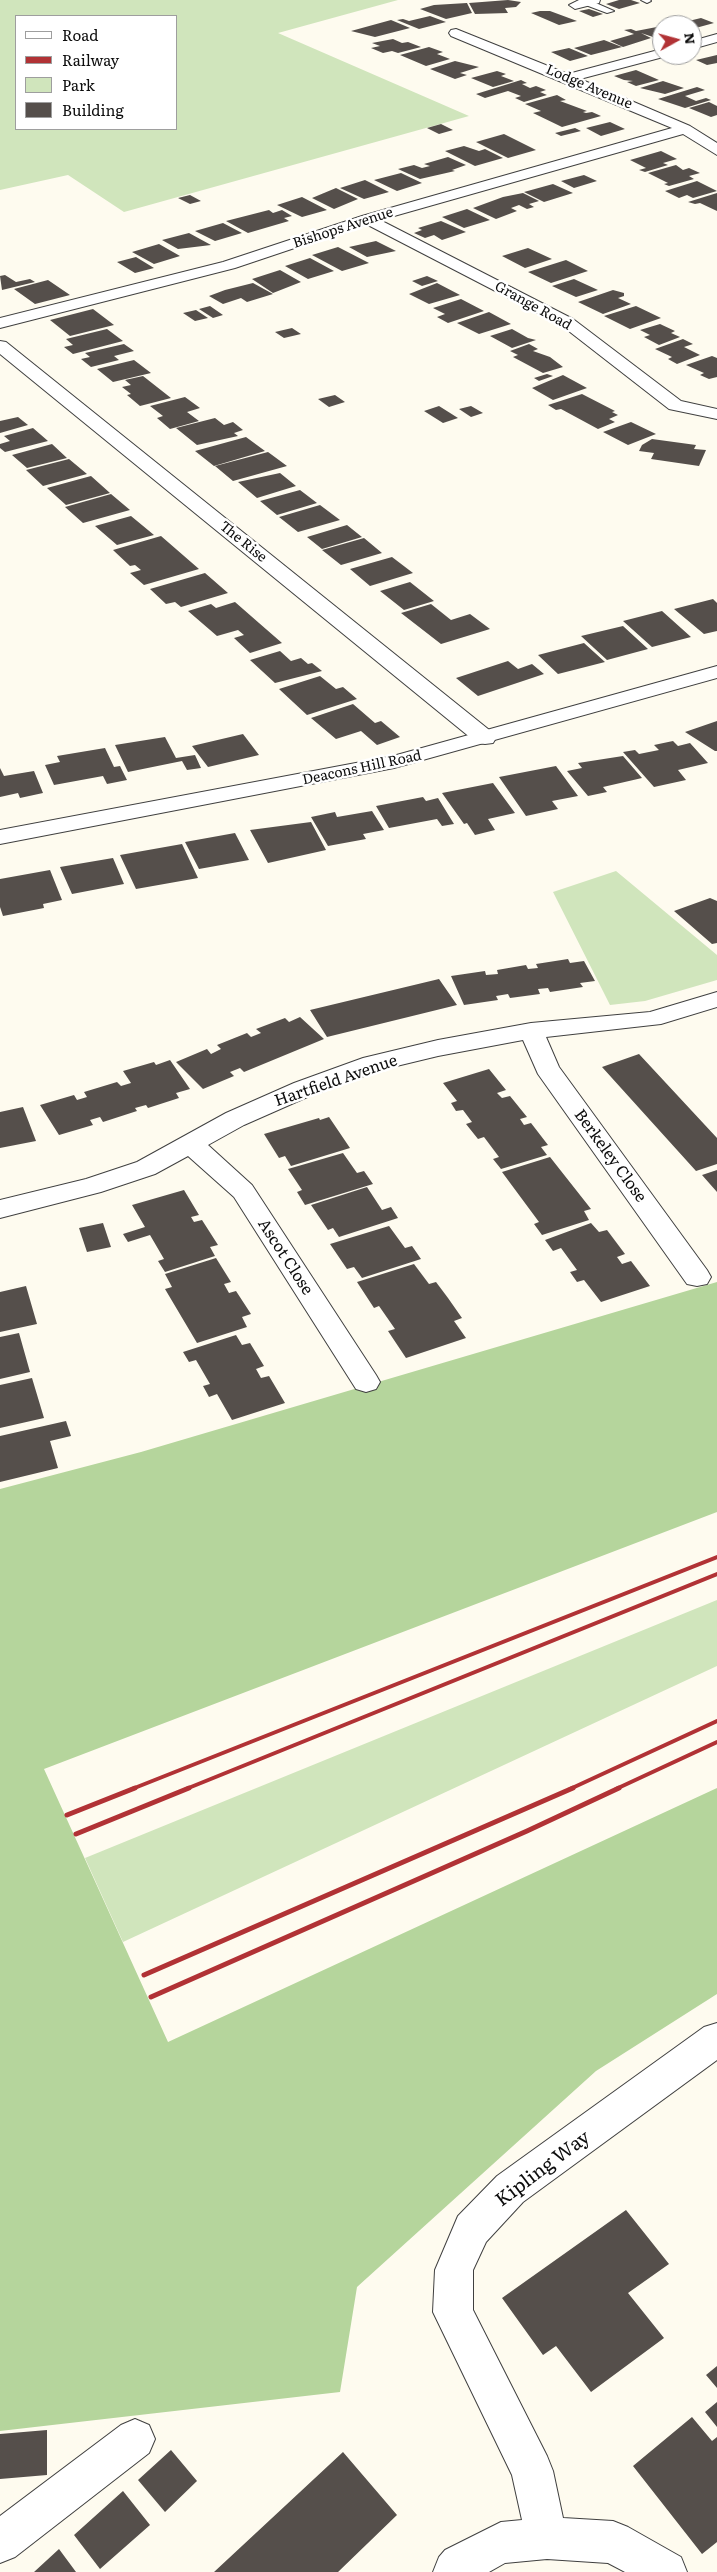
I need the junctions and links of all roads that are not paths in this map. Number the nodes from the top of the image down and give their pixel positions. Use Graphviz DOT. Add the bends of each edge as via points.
graph roads {
  1 [pos="585,3"];
  2 [pos="610,11"];
  3 [pos="456,33"];
  4 [pos="717,38"];
  5 [pos="702,42"];
  6 [pos="652,56"];
  7 [pos="567,78"];
  8 [pos="685,129"];
  9 [pos="717,152"];
  10 [pos="367,220"];
  11 [pos="0,323"];
  12 [pos="0,346"];
  13 [pos="717,414"];
  14 [pos="717,672"];
  15 [pos="486,738"];
  16 [pos="0,837"];
  17 [pos="717,999"];
  18 [pos="531,1031"];
  19 [pos="191,1144"];
  20 [pos="0,1209"];
  21 [pos="698,1277"];
  22 [pos="366,1382"];
  23 [pos="717,2039"];
  24 [pos="135,2439"];
  25 [pos="547,2538"];
  26 [pos="0,2542"];
  27 [pos="454,2572"];
  28 [pos="666,2572"];
  1 -- 2 [label="lane"];
  3 -- 7 [label="street, Lodge Avenue"];
  4 -- 5 [label="street"];
  6 -- 7 [label="street"];
  7 -- 8 [label="street, Lodge Avenue"];
  8 -- 9 [label="street, Lodge Avenue"];
  8 -- 10 [label="street, Bishops Avenue"];
  10 -- 11 [label="street, Bishops Avenue" via="229,265"];
  10 -- 13 [label="street, Grange Road" via="567,322 675,405"];
  12 -- 15 [label="street, The Rise"];
  14 -- 15 [label="street, Deacons Hill Road"];
  15 -- 16 [label="street, Deacons Hill Road" via="310,780"];
  17 -- 18 [label="street, Hartfield Avenue" via="652,1019"];
  18 -- 19 [label="street, Hartfield Avenue" via="372,1064 303,1089 235,1119"];
  18 -- 21 [label="street, Berkeley Close" via="547,1068"];
  19 -- 20 [label="street, Hartfield Avenue" via="146,1168 92,1186"];
  19 -- 22 [label="street, Ascot Close" via="243,1191"];
  23 -- 25 [label="street, Kipling Way" via="510,2189 472,2229 454,2270 453,2312 532,2471"];
  24 -- 26 [label="street"];
  25 -- 27 [label="street" via="502,2542 460,2565"];
  25 -- 28 [label="street" via="613,2542"];
}
